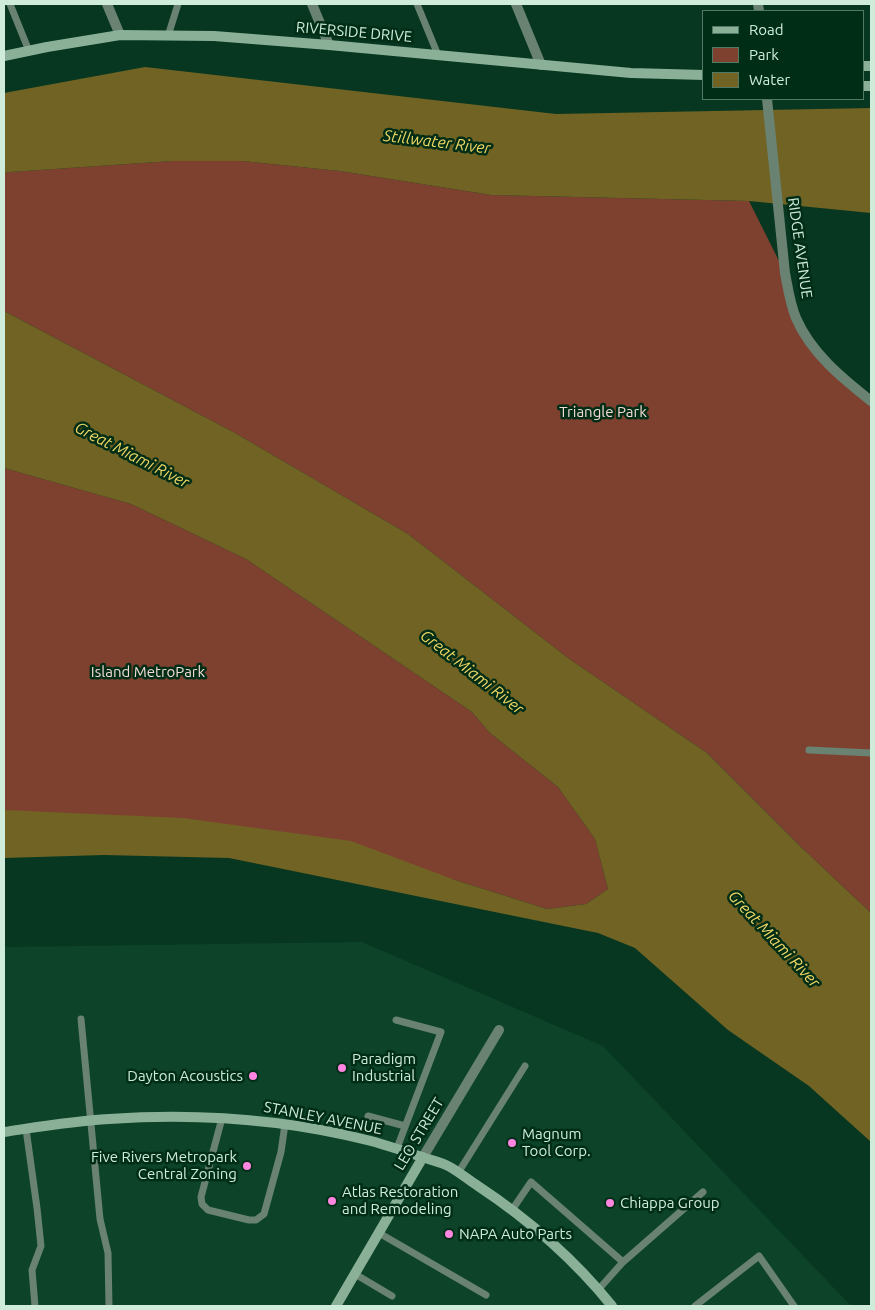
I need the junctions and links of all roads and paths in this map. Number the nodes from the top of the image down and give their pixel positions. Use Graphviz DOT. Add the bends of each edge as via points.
graph roads {
  1 [pos="10,4"];
  2 [pos="108,4"];
  3 [pos="178,4"];
  4 [pos="312,4"];
  5 [pos="416,4"];
  6 [pos="516,4"];
  7 [pos="120,35"];
  8 [pos="168,36"];
  9 [pos="329,45"];
  10 [pos="29,50"];
  11 [pos="438,54"];
  12 [pos="4,56"];
  13 [pos="541,65"];
  14 [pos="702,75"];
  15 [pos="767,100"];
  16 [pos="869,397"];
  17 [pos="809,750"];
  18 [pos="871,753"];
  19 [pos="81,1019"];
  20 [pos="396,1020"];
  21 [pos="498,1030"];
  22 [pos="526,1066"];
  23 [pos="368,1116"];
  24 [pos="222,1118"];
  25 [pos="90,1121"];
  26 [pos="285,1124"];
  27 [pos="405,1126"];
  28 [pos="26,1129"];
  29 [pos="4,1132"];
  30 [pos="397,1148"];
  31 [pos="423,1157"];
  32 [pos="458,1173"];
  33 [pos="703,1192"];
  34 [pos="512,1210"];
  35 [pos="379,1233"];
  36 [pos="623,1262"];
  37 [pos="355,1274"];
  38 [pos="598,1290"];
  39 [pos="486,1295"];
  40 [pos="392,1296"];
  41 [pos="36,1306"];
  42 [pos="109,1306"];
  43 [pos="336,1306"];
  44 [pos="612,1306"];
  45 [pos="695,1306"];
  46 [pos="794,1306"];
  1 -- 10 [label="lane"];
  2 -- 7 [label="street"];
  3 -- 8 [label="lane"];
  4 -- 9 [label="street"];
  5 -- 11 [label="lane"];
  6 -- 13 [label="street"];
  7 -- 8 [label="street, RIVERSIDE DRIVE"];
  7 -- 10 [label="street, RIVERSIDE DRIVE"];
  8 -- 9 [label="street, RIVERSIDE DRIVE" via="214,36"];
  9 -- 11 [label="street, RIVERSIDE DRIVE"];
  10 -- 12 [label="street, RIVERSIDE DRIVE"];
  11 -- 13 [label="street, RIVERSIDE DRIVE"];
  13 -- 14 [label="street, RIVERSIDE DRIVE"];
  15 -- 16 [label="street, RIDGE AVENUE" via="785,273 796,318 834,370"];
  17 -- 18 [label="lane"];
  19 -- 25 [label="lane"];
  20 -- 27 [label="lane" via="441,1032"];
  21 -- 31 [label="street, LEO STREET"];
  22 -- 32 [label="lane"];
  23 -- 27 [label="lane"];
  24 -- 25 [label="street, STANLEY AVENUE" via="158,1116"];
  24 -- 26 [label="street, STANLEY AVENUE"];
  24 -- 26 [label="lane" via="201,1196 202,1204 208,1210 248,1220 256,1220 264,1214"];
  25 -- 28 [label="street, STANLEY AVENUE"];
  25 -- 42 [label="lane" via="100,1219 108,1253"];
  26 -- 30 [label="street, STANLEY AVENUE" via="349,1135"];
  27 -- 30 [label="lane"];
  28 -- 29 [label="street, STANLEY AVENUE"];
  28 -- 41 [label="lane" via="41,1246 32,1270"];
  30 -- 31 [label="street, STANLEY AVENUE"];
  31 -- 32 [label="street, STANLEY AVENUE"];
  31 -- 35 [label="street, LEO STREET"];
  32 -- 34 [label="street, STANLEY AVENUE"];
  33 -- 36 [label="lane"];
  34 -- 36 [label="lane" via="531,1182"];
  34 -- 38 [label="street, STANLEY AVENUE" via="548,1239"];
  35 -- 37 [label="street, LEO STREET"];
  35 -- 39 [label="lane"];
  36 -- 38 [label="lane"];
  37 -- 40 [label="lane"];
  37 -- 43 [label="street, LEO STREET"];
  38 -- 44 [label="street, STANLEY AVENUE"];
  45 -- 46 [label="lane" via="760,1256"];
}
